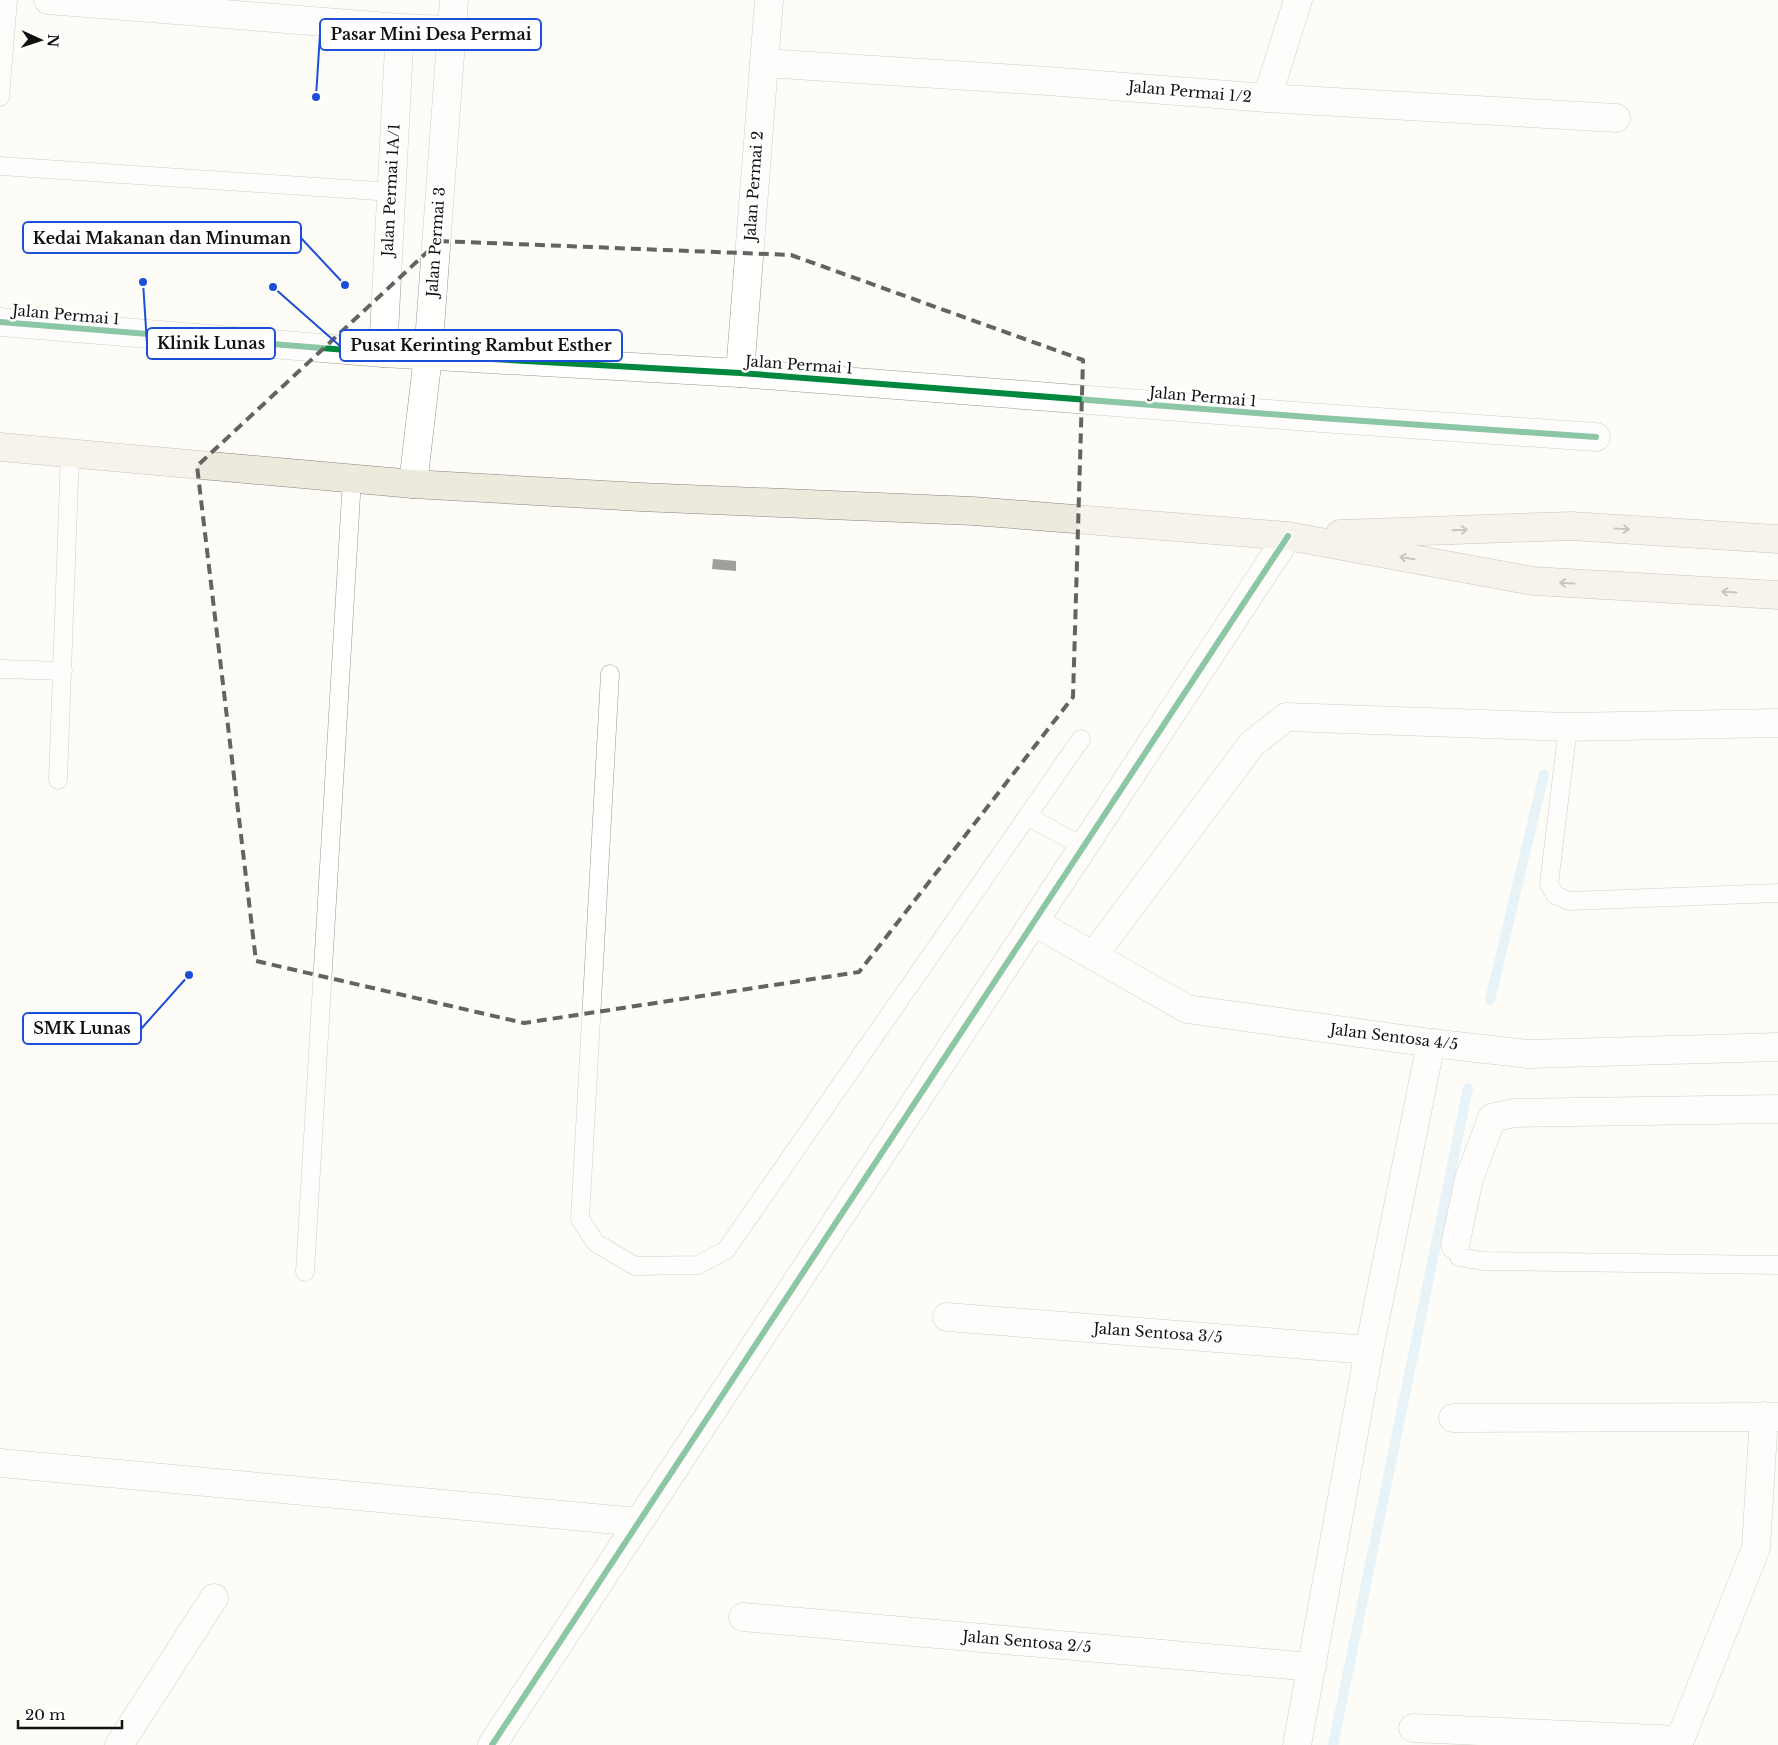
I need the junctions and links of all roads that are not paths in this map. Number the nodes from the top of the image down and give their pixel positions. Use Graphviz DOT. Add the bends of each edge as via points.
graph roads {
  1 [pos="8,0"];
  2 [pos="48,0"];
  3 [pos="454,0"];
  4 [pos="769,0"];
  5 [pos="1298,0"];
  6 [pos="400,28"];
  7 [pos="452,30"];
  8 [pos="764,63"];
  9 [pos="0,97"];
  10 [pos="1267,98"];
  11 [pos="1616,118"];
  12 [pos="0,166"];
  13 [pos="392,192"];
  14 [pos="0,322"];
  15 [pos="382,353"];
  16 [pos="428,356"];
  17 [pos="740,372"];
  18 [pos="1596,437"];
  19 [pos="0,447"];
  20 [pos="70,453"];
  21 [pos="352,479"];
  22 [pos="413,484"];
  23 [pos="1288,536"];
  24 [pos="1778,538"];
  25 [pos="1778,595"];
  26 [pos="0,669"];
  27 [pos="63,671"];
  28 [pos="610,674"];
  29 [pos="1778,723"];
  30 [pos="1568,728"];
  31 [pos="1081,739"];
  32 [pos="58,780"];
  33 [pos="1028,816"];
  34 [pos="1084,847"];
  35 [pos="1778,893"];
  36 [pos="1034,922"];
  37 [pos="1093,956"];
  38 [pos="1430,1043"];
  39 [pos="1778,1047"];
  40 [pos="1778,1109"];
  41 [pos="1455,1244"];
  42 [pos="1778,1265"];
  43 [pos="305,1272"];
  44 [pos="947,1317"];
  45 [pos="1369,1350"];
  46 [pos="1771,1417"];
  47 [pos="1452,1418"];
  48 [pos="0,1463"];
  49 [pos="638,1522"];
  50 [pos="214,1598"];
  51 [pos="743,1617"];
  52 [pos="1312,1667"];
  53 [pos="1413,1728"];
  54 [pos="1678,1742"];
  55 [pos="119,1745"];
  56 [pos="492,1745"];
  57 [pos="1297,1745"];
  1 -- 9 [label="lane"];
  2 -- 6 [label="street"];
  3 -- 7 [label="street, Jalan Permai 3"];
  4 -- 8 [label="street, Jalan Permai 2"];
  5 -- 10 [label="street"];
  6 -- 7 [label="street"];
  6 -- 13 [label="street, Jalan Permai 1A/1"];
  7 -- 16 [label="street, Jalan Permai 3"];
  8 -- 10 [label="street, Jalan Permai 1/2" via="1048,80"];
  8 -- 17 [label="street, Jalan Permai 2"];
  10 -- 11 [label="street, Jalan Permai 1/2"];
  12 -- 13 [label="lane"];
  13 -- 15 [label="street, Jalan Permai 1A/1"];
  14 -- 15 [label="street, Jalan Permai 1"];
  15 -- 16 [label="street, Jalan Permai 1"];
  16 -- 17 [label="street, Jalan Permai 1"];
  16 -- 22 [label="street, Jalan Permai 3"];
  17 -- 18 [label="street, Jalan Permai 1"];
  19 -- 20 [label="main road"];
  20 -- 21 [label="main road"];
  20 -- 27 [label="lane"];
  21 -- 22 [label="main road"];
  21 -- 43 [label="lane"];
  22 -- 23 [label="main road" via="973,511"];
  23 -- 24 [label="main road, one-way" via="1571,526"];
  25 -- 23 [label="main road, one-way" via="1533,581"];
  23 -- 34 [label="street"];
  26 -- 27 [label="lane"];
  27 -- 32 [label="lane"];
  28 -- 33 [label="lane" via="580,1219 596,1243 635,1266 698,1265 726,1250"];
  29 -- 30 [label="street"];
  30 -- 35 [label="lane" via="1549,884 1555,895 1569,900"];
  30 -- 37 [label="street" via="1286,717 1252,744"];
  31 -- 33 [label="lane"];
  33 -- 34 [label="lane"];
  34 -- 36 [label="street"];
  36 -- 37 [label="street, Jalan Sentosa 4/5"];
  36 -- 49 [label="street"];
  37 -- 38 [label="street, Jalan Sentosa 4/5" via="1186,1009"];
  38 -- 39 [label="street, Jalan Sentosa 4/5" via="1528,1054"];
  38 -- 45 [label="street"];
  40 -- 41 [label="street" via="1514,1113 1492,1118 1468,1179"];
  41 -- 42 [label="lane" via="1459,1257 1482,1261"];
  44 -- 45 [label="street, Jalan Sentosa 3/5"];
  45 -- 52 [label="street"];
  46 -- 47 [label="street"];
  46 -- 54 [label="street" via="1756,1548"];
  48 -- 49 [label="street"];
  49 -- 56 [label="street"];
  50 -- 55 [label="street"];
  51 -- 52 [label="street, Jalan Sentosa 2/5"];
  52 -- 57 [label="street"];
  53 -- 54 [label="street"];
}
